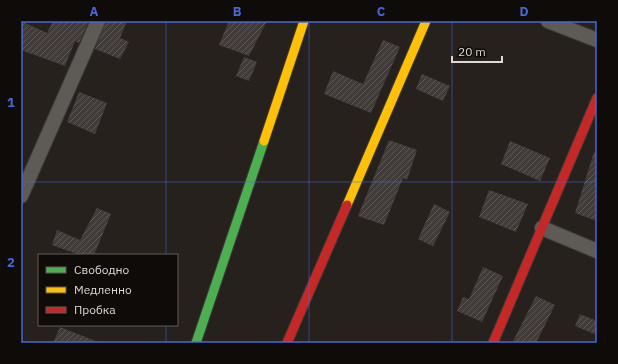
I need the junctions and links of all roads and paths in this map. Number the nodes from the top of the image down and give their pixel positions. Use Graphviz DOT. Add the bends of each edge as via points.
graph roads {
  1 [pos="98,21"];
  2 [pos="304,21"];
  3 [pos="426,21"];
  4 [pos="548,21"];
  5 [pos="597,40"];
  6 [pos="597,98"];
  7 [pos="21,196"];
  8 [pos="542,228"];
  9 [pos="597,251"];
  10 [pos="196,343"];
  11 [pos="287,343"];
  12 [pos="493,343"];
  1 -- 7 [label="street"];
  2 -- 10 [label="street"];
  3 -- 11 [label="street"];
  4 -- 5 [label="street"];
  6 -- 8 [label="street"];
  8 -- 9 [label="street"];
  8 -- 12 [label="street"];
}
